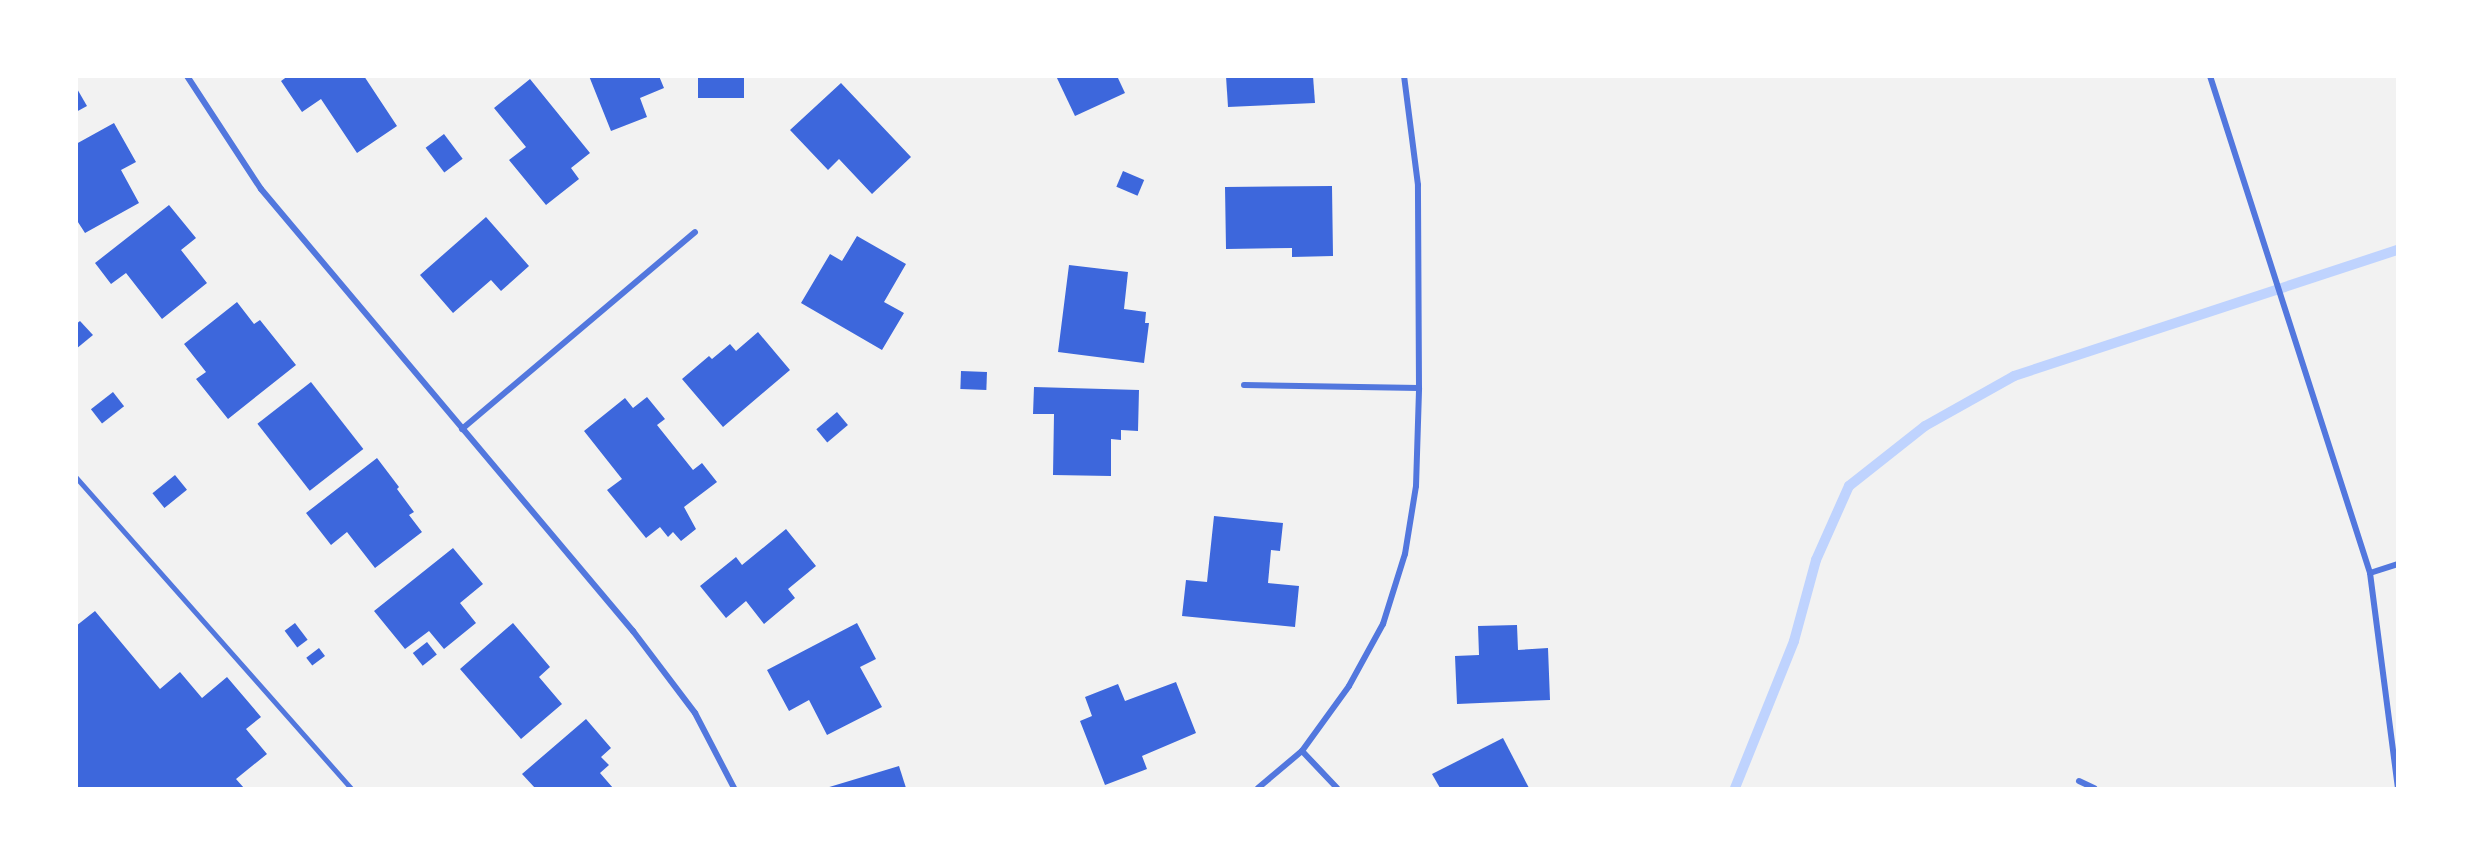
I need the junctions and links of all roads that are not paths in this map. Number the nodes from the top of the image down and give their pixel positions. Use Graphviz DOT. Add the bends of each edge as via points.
graph roads {
  1 [pos="187,76"];
  2 [pos="1404,76"];
  3 [pos="2210,76"];
  4 [pos="695,232"];
  5 [pos="1244,385"];
  6 [pos="1419,388"];
  7 [pos="462,429"];
  8 [pos="76,477"];
  9 [pos="2397,564"];
  10 [pos="2370,573"];
  11 [pos="1302,751"];
  12 [pos="2079,781"];
  13 [pos="2397,788"];
  14 [pos="351,789"];
  15 [pos="734,789"];
  16 [pos="1258,789"];
  17 [pos="1337,789"];
  18 [pos="2094,789"];
  1 -- 7 [label="street" via="261,189"];
  2 -- 6 [label="street" via="1418,185"];
  3 -- 10 [label="street"];
  4 -- 7 [label="street"];
  5 -- 6 [label="street"];
  6 -- 11 [label="street" via="1416,486 1405,554 1389,604 1349,686"];
  7 -- 15 [label="street" via="633,631 695,713"];
  8 -- 14 [label="lane"];
  9 -- 10 [label="street"];
  10 -- 13 [label="street"];
  11 -- 16 [label="street"];
  11 -- 17 [label="street"];
  12 -- 18 [label="street"];
}
